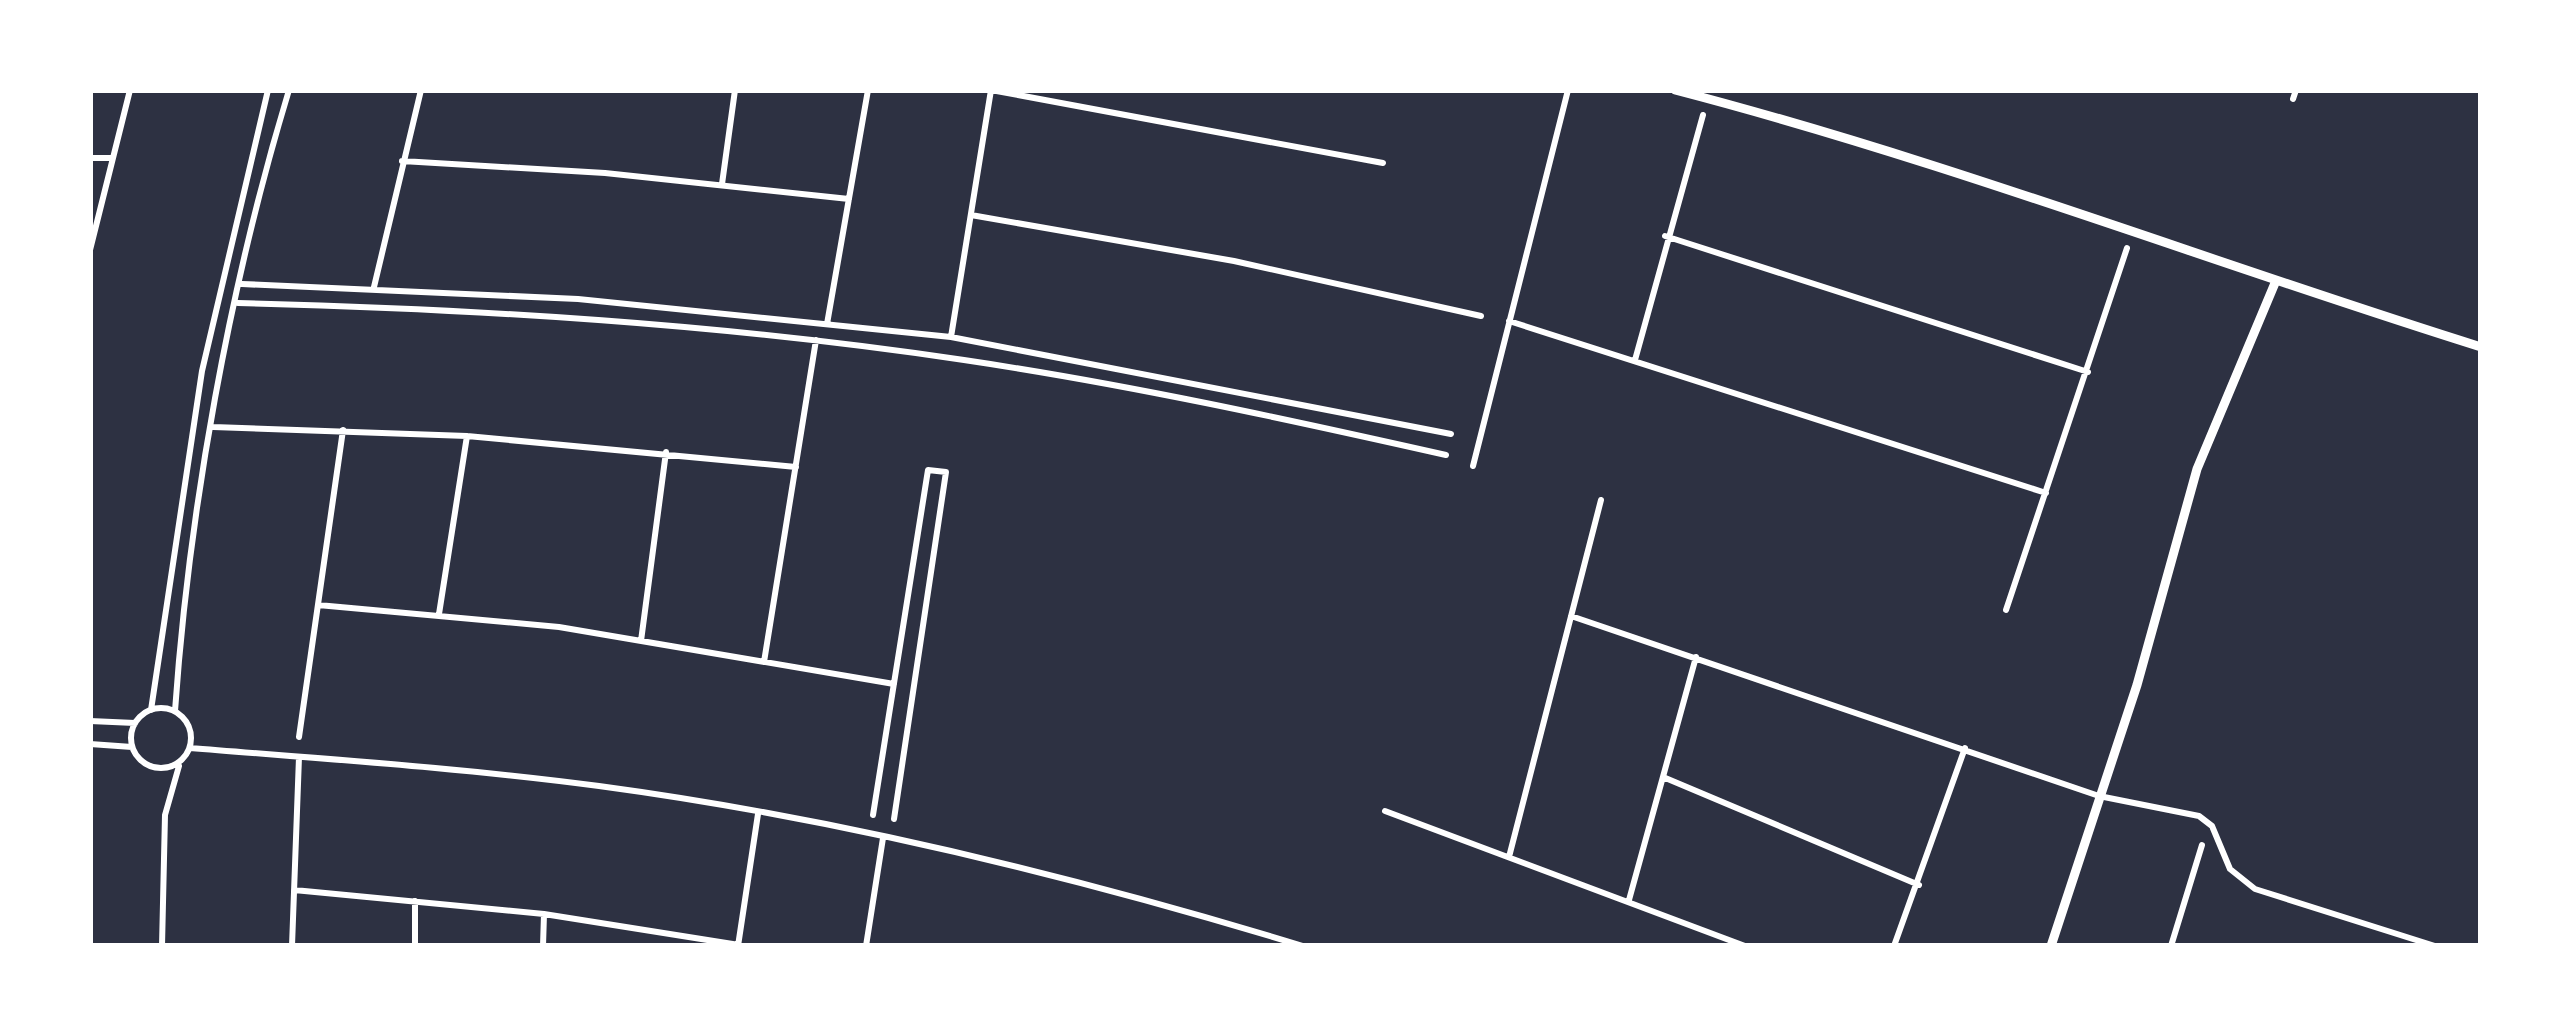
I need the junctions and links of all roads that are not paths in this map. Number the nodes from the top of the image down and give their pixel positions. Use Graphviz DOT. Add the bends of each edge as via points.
graph roads {
  1 [pos="130,90"];
  2 [pos="268,90"];
  3 [pos="289,90"];
  4 [pos="421,90"];
  5 [pos="735,90"];
  6 [pos="868,90"];
  7 [pos="991,90"];
  8 [pos="1568,90"];
  9 [pos="1675,90"];
  10 [pos="1702,116"];
  11 [pos="90,158"];
  12 [pos="113,158"];
  13 [pos="402,161"];
  14 [pos="1382,163"];
  15 [pos="722,184"];
  16 [pos="849,199"];
  17 [pos="971,214"];
  18 [pos="1665,236"];
  19 [pos="2127,248"];
  20 [pos="90,250"];
  21 [pos="2275,283"];
  22 [pos="242,284"];
  23 [pos="311,286"];
  24 [pos="374,287"];
  25 [pos="238,303"];
  26 [pos="308,305"];
  27 [pos="1481,316"];
  28 [pos="1509,321"];
  29 [pos="827,324"];
  30 [pos="951,337"];
  31 [pos="816,340"];
  32 [pos="2481,347"];
  33 [pos="1635,360"];
  34 [pos="2088,372"];
  35 [pos="1392,422"];
  36 [pos="211,427"];
  37 [pos="343,430"];
  38 [pos="1451,434"];
  39 [pos="467,436"];
  40 [pos="1387,442"];
  41 [pos="666,452"];
  42 [pos="1446,454"];
  43 [pos="1473,466"];
  44 [pos="796,467"];
  45 [pos="2046,493"];
  46 [pos="1601,500"];
  47 [pos="318,605"];
  48 [pos="2006,610"];
  49 [pos="439,614"];
  50 [pos="1571,616"];
  51 [pos="641,641"];
  52 [pos="1696,657"];
  53 [pos="764,662"];
  54 [pos="894,684"];
  55 [pos="152,710"];
  56 [pos="175,711"];
  57 [pos="90,721"];
  58 [pos="135,723"];
  59 [pos="298,736"];
  60 [pos="90,744"];
  61 [pos="132,746"];
  62 [pos="190,748"];
  63 [pos="1965,748"];
  64 [pos="883,752"];
  65 [pos="903,755"];
  66 [pos="299,757"];
  67 [pos="181,760"];
  68 [pos="1663,777"];
  69 [pos="2099,796"];
  70 [pos="1385,812"];
  71 [pos="758,814"];
  72 [pos="873,815"];
  73 [pos="894,819"];
  74 [pos="883,838"];
  75 [pos="2202,845"];
  76 [pos="1509,857"];
  77 [pos="1919,885"];
  78 [pos="294,890"];
  79 [pos="1629,900"];
  80 [pos="415,901"];
  81 [pos="544,914"];
  82 [pos="738,945"];
  83 [pos="162,946"];
  84 [pos="292,946"];
  85 [pos="415,946"];
  86 [pos="543,946"];
  87 [pos="866,946"];
  88 [pos="1303,946"];
  89 [pos="1744,946"];
  90 [pos="1894,946"];
  91 [pos="2051,946"];
  92 [pos="2171,946"];
  93 [pos="2435,946"];
  1 -- 12 [label="street"];
  2 -- 55 [label="street" via="202,371"];
  3 -- 22 [label="street"];
  4 -- 13 [label="street"];
  5 -- 15 [label="street"];
  6 -- 16 [label="street"];
  7 -- 14 [label="street"];
  7 -- 17 [label="street"];
  8 -- 28 [label="street"];
  9 -- 21 [label="street" via="1946,170"];
  10 -- 18 [label="street"];
  11 -- 12 [label="street"];
  12 -- 20 [label="street"];
  13 -- 15 [label="street"];
  13 -- 24 [label="street"];
  15 -- 16 [label="street"];
  16 -- 29 [label="street"];
  17 -- 27 [label="street"];
  17 -- 30 [label="street"];
  18 -- 33 [label="street"];
  18 -- 34 [label="street"];
  19 -- 34 [label="street"];
  21 -- 32 [label="street"];
  21 -- 69 [label="street" via="2197,469"];
  22 -- 23 [label="street"];
  22 -- 25 [label="street"];
  23 -- 24 [label="street"];
  23 -- 26 [label="street"];
  24 -- 29 [label="street"];
  25 -- 26 [label="street"];
  25 -- 36 [label="street"];
  26 -- 31 [label="street" via="534,314"];
  28 -- 33 [label="street"];
  28 -- 43 [label="street"];
  29 -- 30 [label="street"];
  30 -- 35 [label="street"];
  31 -- 40 [label="street" via="1101,382"];
  31 -- 44 [label="street"];
  33 -- 45 [label="street"];
  34 -- 45 [label="street"];
  35 -- 38 [label="street"];
  35 -- 40 [label="street"];
  36 -- 37 [label="street"];
  36 -- 56 [label="street"];
  37 -- 39 [label="street"];
  37 -- 47 [label="street"];
  39 -- 41 [label="street"];
  39 -- 49 [label="street"];
  40 -- 42 [label="street"];
  41 -- 44 [label="street"];
  41 -- 51 [label="street"];
  44 -- 53 [label="street"];
  45 -- 48 [label="street"];
  46 -- 50 [label="street"];
  47 -- 49 [label="street"];
  47 -- 59 [label="street"];
  49 -- 51 [label="street"];
  50 -- 52 [label="street"];
  50 -- 76 [label="street"];
  51 -- 53 [label="street"];
  52 -- 63 [label="street"];
  52 -- 68 [label="street"];
  53 -- 54 [label="street"];
  54 -- 64 [label="street"];
  54 -- 65 [label="street" via="928,470 946,472"];
  55 -- 56 [label="street"];
  55 -- 58 [label="street"];
  56 -- 62 [label="street" via="190,728"];
  57 -- 58 [label="street"];
  58 -- 61 [label="street"];
  60 -- 61 [label="street"];
  61 -- 67 [label="street" via="149,766"];
  62 -- 66 [label="street"];
  62 -- 67 [label="street"];
  63 -- 69 [label="street"];
  63 -- 77 [label="street"];
  64 -- 65 [label="street"];
  64 -- 72 [label="street"];
  65 -- 73 [label="street"];
  66 -- 71 [label="street" via="561,781"];
  66 -- 78 [label="street"];
  67 -- 83 [label="street" via="165,815"];
  68 -- 77 [label="street"];
  68 -- 79 [label="street"];
  69 -- 91 [label="street"];
  69 -- 93 [label="street" via="2204,818 2224,861 2246,884"];
  70 -- 76 [label="street"];
  71 -- 74 [label="street"];
  71 -- 82 [label="street"];
  74 -- 87 [label="street"];
  74 -- 88 [label="street"];
  75 -- 92 [label="street"];
  76 -- 79 [label="street"];
  77 -- 90 [label="street"];
  78 -- 80 [label="street"];
  78 -- 84 [label="street"];
  79 -- 89 [label="street"];
  80 -- 81 [label="street"];
  80 -- 85 [label="street"];
  81 -- 82 [label="street"];
  81 -- 86 [label="street"];
}
